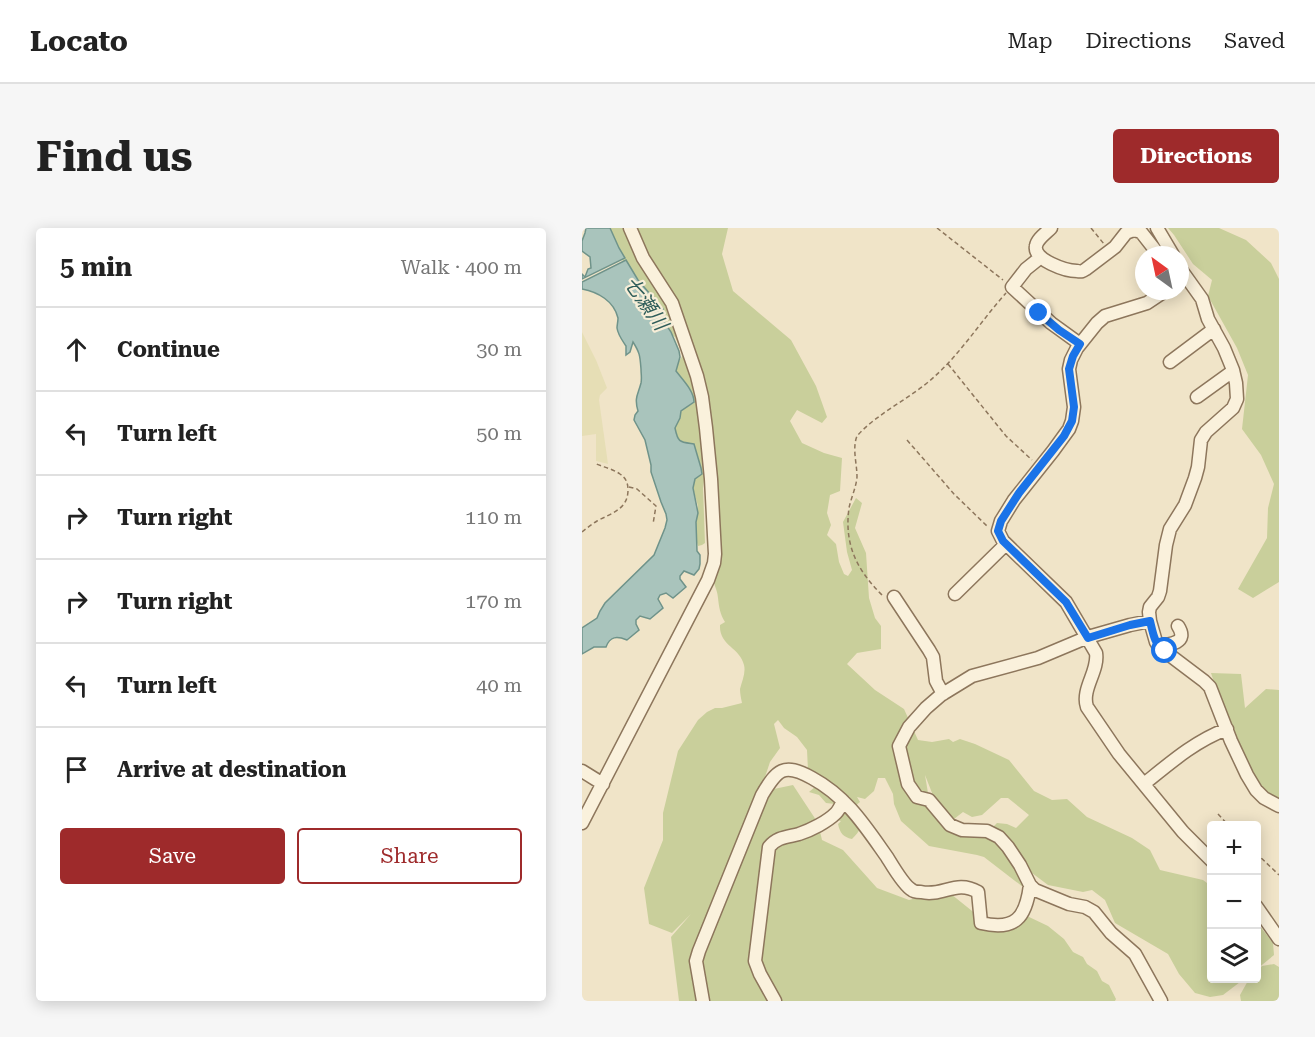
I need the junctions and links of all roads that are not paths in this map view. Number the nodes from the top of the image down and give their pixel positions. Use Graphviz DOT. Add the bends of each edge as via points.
graph roads {
  1 [pos="630,228"];
  2 [pos="1051,228"];
  3 [pos="1156,228"];
  4 [pos="1143,231"];
  5 [pos="1153,246"];
  6 [pos="1167,246"];
  7 [pos="1041,257"];
  8 [pos="1189,283"];
  9 [pos="1152,300"];
  10 [pos="1214,329"];
  11 [pos="1080,344"];
  12 [pos="1170,362"];
  13 [pos="1233,371"];
  14 [pos="1197,397"];
  15 [pos="1006,544"];
  16 [pos="955,594"];
  17 [pos="894,597"];
  18 [pos="1150,621"];
  19 [pos="1178,626"];
  20 [pos="1088,638"];
  21 [pos="1158,645"];
  22 [pos="943,694"];
  23 [pos="1227,729"];
  24 [pos="582,771"];
  25 [pos="603,784"];
  26 [pos="1144,784"];
  27 [pos="843,801"];
  28 [pos="1279,806"];
  29 [pos="582,823"];
  30 [pos="1207,856"];
  31 [pos="1030,885"];
  32 [pos="1261,912"];
  33 [pos="1279,939"];
  34 [pos="704,1001"];
  35 [pos="775,1001"];
  36 [pos="1161,1001"];
  1 -- 25 [label="street" via="647,265 672,303 697,376 707,438 715,554 708,580"];
  2 -- 7 [label="street" via="1036,245"];
  3 -- 6 [label="street"];
  4 -- 5 [label="street"];
  4 -- 7 [label="street" via="1129,232 1110,251 1080,271 1054,265"];
  7 -- 11 [label="street" via="1012,287"];
  8 -- 10 [label="street" via="1202,299"];
  9 -- 11 [label="street" via="1106,316"];
  10 -- 12 [label="street"];
  10 -- 13 [label="street"];
  11 -- 15 [label="street" via="1069,369 1072,421 1001,521 998,531"];
  13 -- 14 [label="street"];
  13 -- 18 [label="street" via="1235,405 1201,440 1197,474 1170,529 1160,591 1149,609"];
  15 -- 16 [label="street"];
  15 -- 20 [label="street" via="1066,602"];
  17 -- 22 [label="street" via="933,657 936,681"];
  18 -- 20 [label="street"];
  18 -- 21 [label="street"];
  19 -- 21 [label="street" via="1182,633 1176,643"];
  20 -- 22 [label="street" via="1044,656 972,676"];
  20 -- 26 [label="street" via="1097,658 1085,703"];
  21 -- 23 [label="street" via="1207,684"];
  22 -- 31 [label="street" via="917,717 899,746 908,784 917,797 929,800 950,825 999,837"];
  23 -- 26 [label="street" via="1190,748"];
  23 -- 28 [label="street" via="1256,790"];
  24 -- 25 [label="street"];
  25 -- 29 [label="street"];
  26 -- 30 [label="street"];
  27 -- 31 [label="street" via="860,818 912,890 928,894 969,887 978,892 981,923 994,926 1014,921 1024,913"];
  27 -- 34 [label="street" via="803,773 790,770 774,776 762,795 699,951 696,961"];
  27 -- 35 [label="street" via="836,813 815,828 780,838 769,847 755,961"];
  31 -- 36 [label="street" via="1094,912 1136,954"];
  32 -- 33 [label="street"];
}
